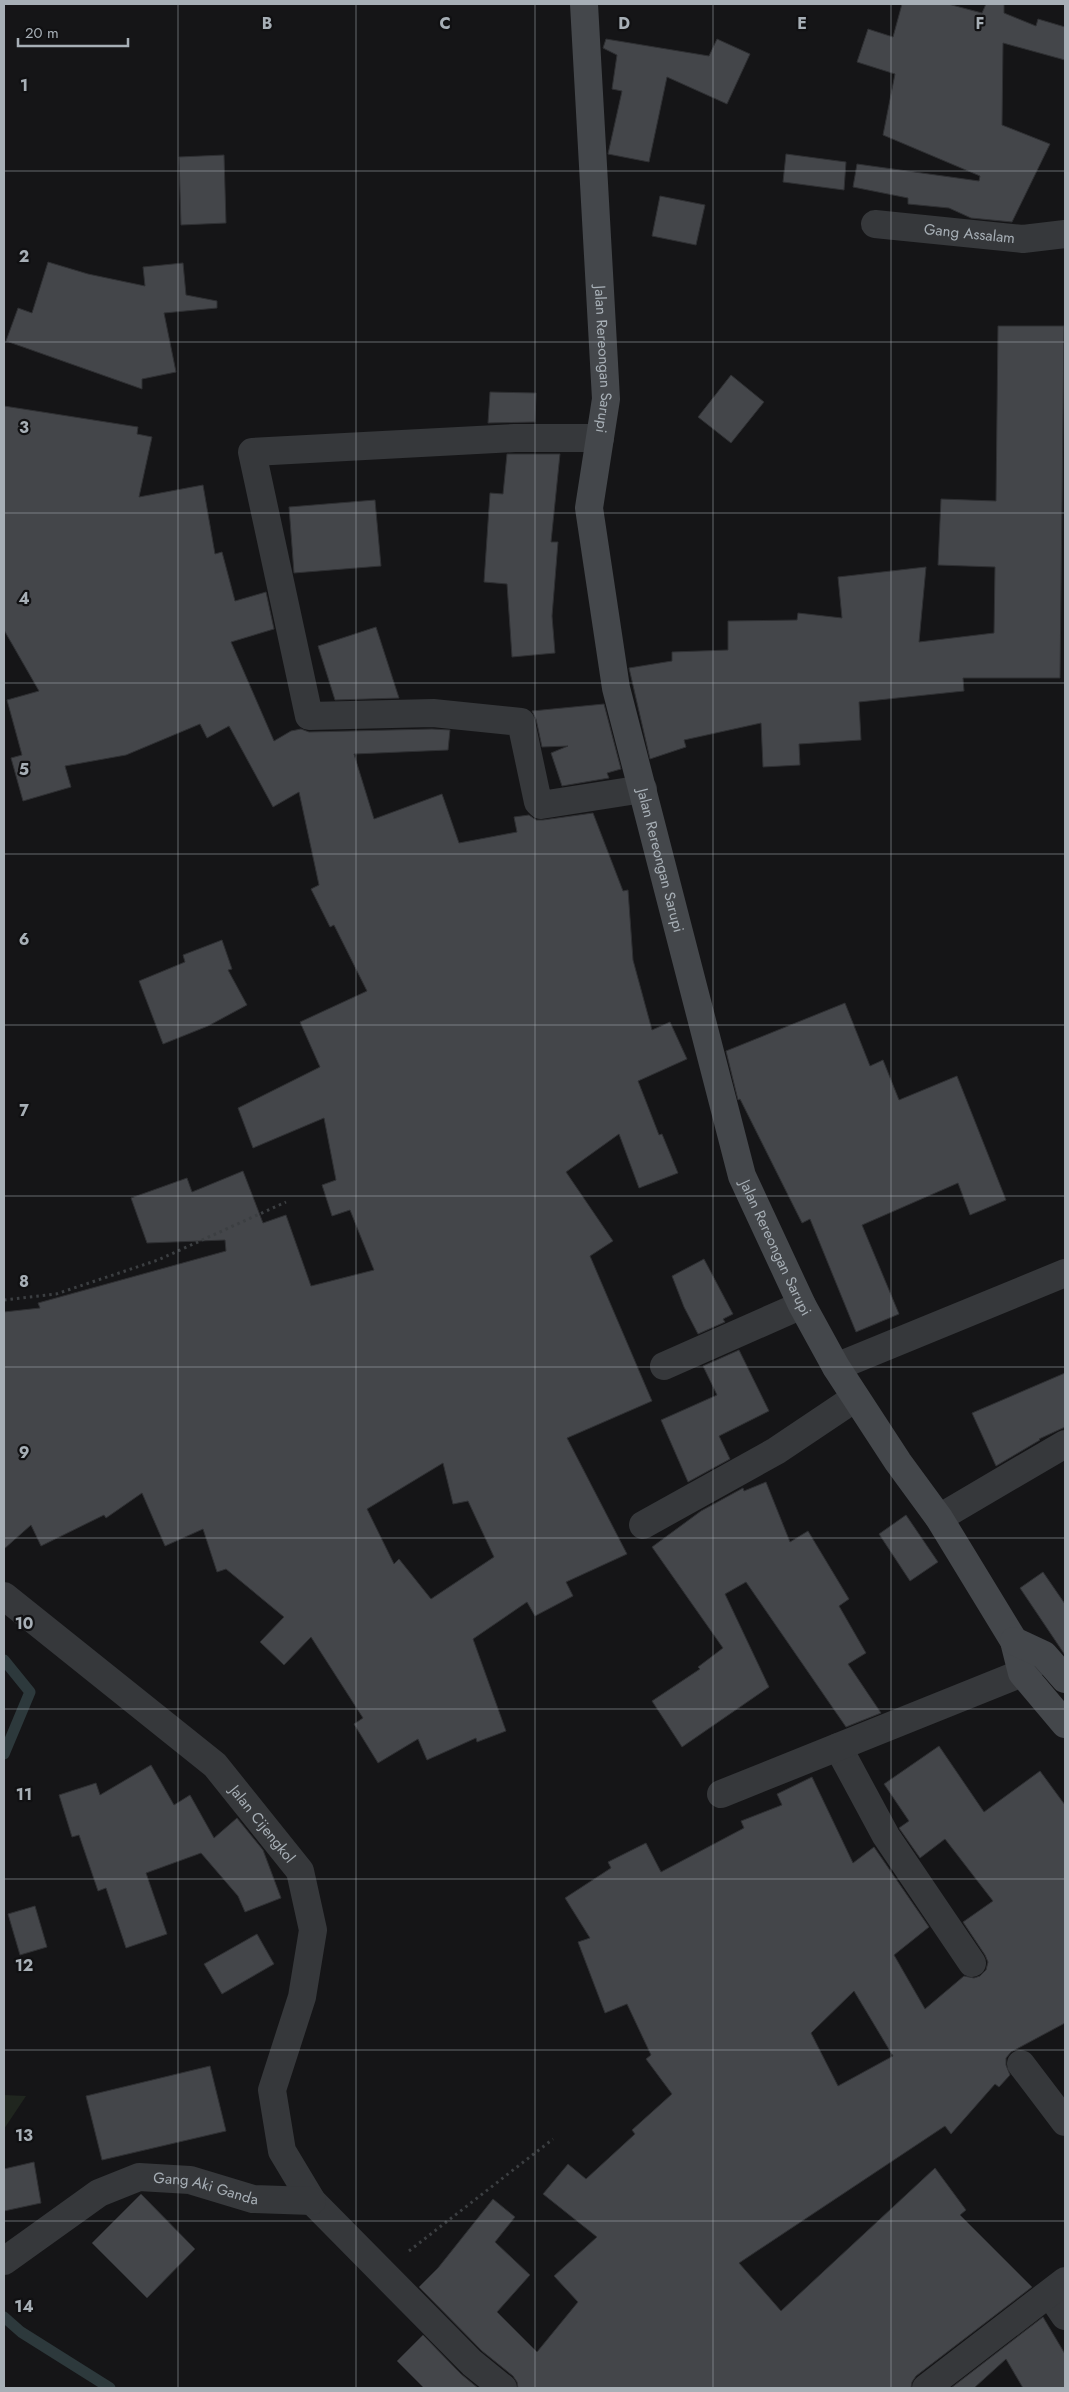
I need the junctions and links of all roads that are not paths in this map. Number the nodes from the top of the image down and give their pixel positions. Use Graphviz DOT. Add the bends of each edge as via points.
graph roads {
  1 [pos="584,4"];
  2 [pos="875,224"];
  3 [pos="1065,234"];
  4 [pos="600,438"];
  5 [pos="643,789"];
  6 [pos="1065,1274"];
  7 [pos="802,1305"];
  8 [pos="664,1366"];
  9 [pos="836,1367"];
  10 [pos="855,1398"];
  11 [pos="1065,1444"];
  12 [pos="939,1518"];
  13 [pos="643,1525"];
  14 [pos="4,1596"];
  15 [pos="1014,1641"];
  16 [pos="1044,1656"];
  17 [pos="1022,1673"];
  18 [pos="1065,1679"];
  19 [pos="1065,1724"];
  20 [pos="838,1747"];
  21 [pos="722,1794"];
  22 [pos="972,1963"];
  23 [pos="1021,2064"];
  24 [pos="1065,2122"];
  25 [pos="312,2201"];
  26 [pos="4,2261"];
  27 [pos="1057,2287"];
  28 [pos="1065,2316"];
  29 [pos="503,2388"];
  30 [pos="926,2388"];
  1 -- 4 [label="street, Jalan Rereongan Sarupi" via="606,398"];
  2 -- 3 [label="street, Gang Assalam" via="1023,239"];
  4 -- 5 [label="street, Jalan Rereongan Sarupi" via="589,508 616,688"];
  4 -- 5 [label="street" via="515,438 252,452 309,716 433,713 521,722 541,806"];
  5 -- 7 [label="street, Jalan Rereongan Sarupi" via="742,1176"];
  6 -- 9 [label="street"];
  7 -- 8 [label="street"];
  7 -- 9 [label="street, Jalan Rereongan Sarupi"];
  9 -- 10 [label="street, Jalan Rereongan Sarupi"];
  10 -- 12 [label="street, Jalan Rereongan Sarupi"];
  10 -- 13 [label="street" via="776,1451"];
  11 -- 12 [label="street"];
  12 -- 15 [label="street, Jalan Rereongan Sarupi"];
  14 -- 25 [label="street, Jalan Cijengkol" via="215,1765 300,1871 313,1930 302,1998 272,2090 282,2150"];
  15 -- 16 [label="street"];
  15 -- 17 [label="street, Jalan Rereongan Sarupi"];
  16 -- 17 [label="street"];
  16 -- 18 [label="street"];
  17 -- 19 [label="street, Jalan Rereongan Sarupi"];
  17 -- 20 [label="street"];
  20 -- 21 [label="street"];
  20 -- 22 [label="street" via="886,1836"];
  23 -- 24 [label="street"];
  25 -- 26 [label="street, Gang Aki Ganda" via="253,2199 190,2180 139,2177 99,2193"];
  25 -- 29 [label="street, Jalan Cijengkol" via="472,2363"];
  27 -- 28 [label="street"];
  27 -- 30 [label="street"];
}
